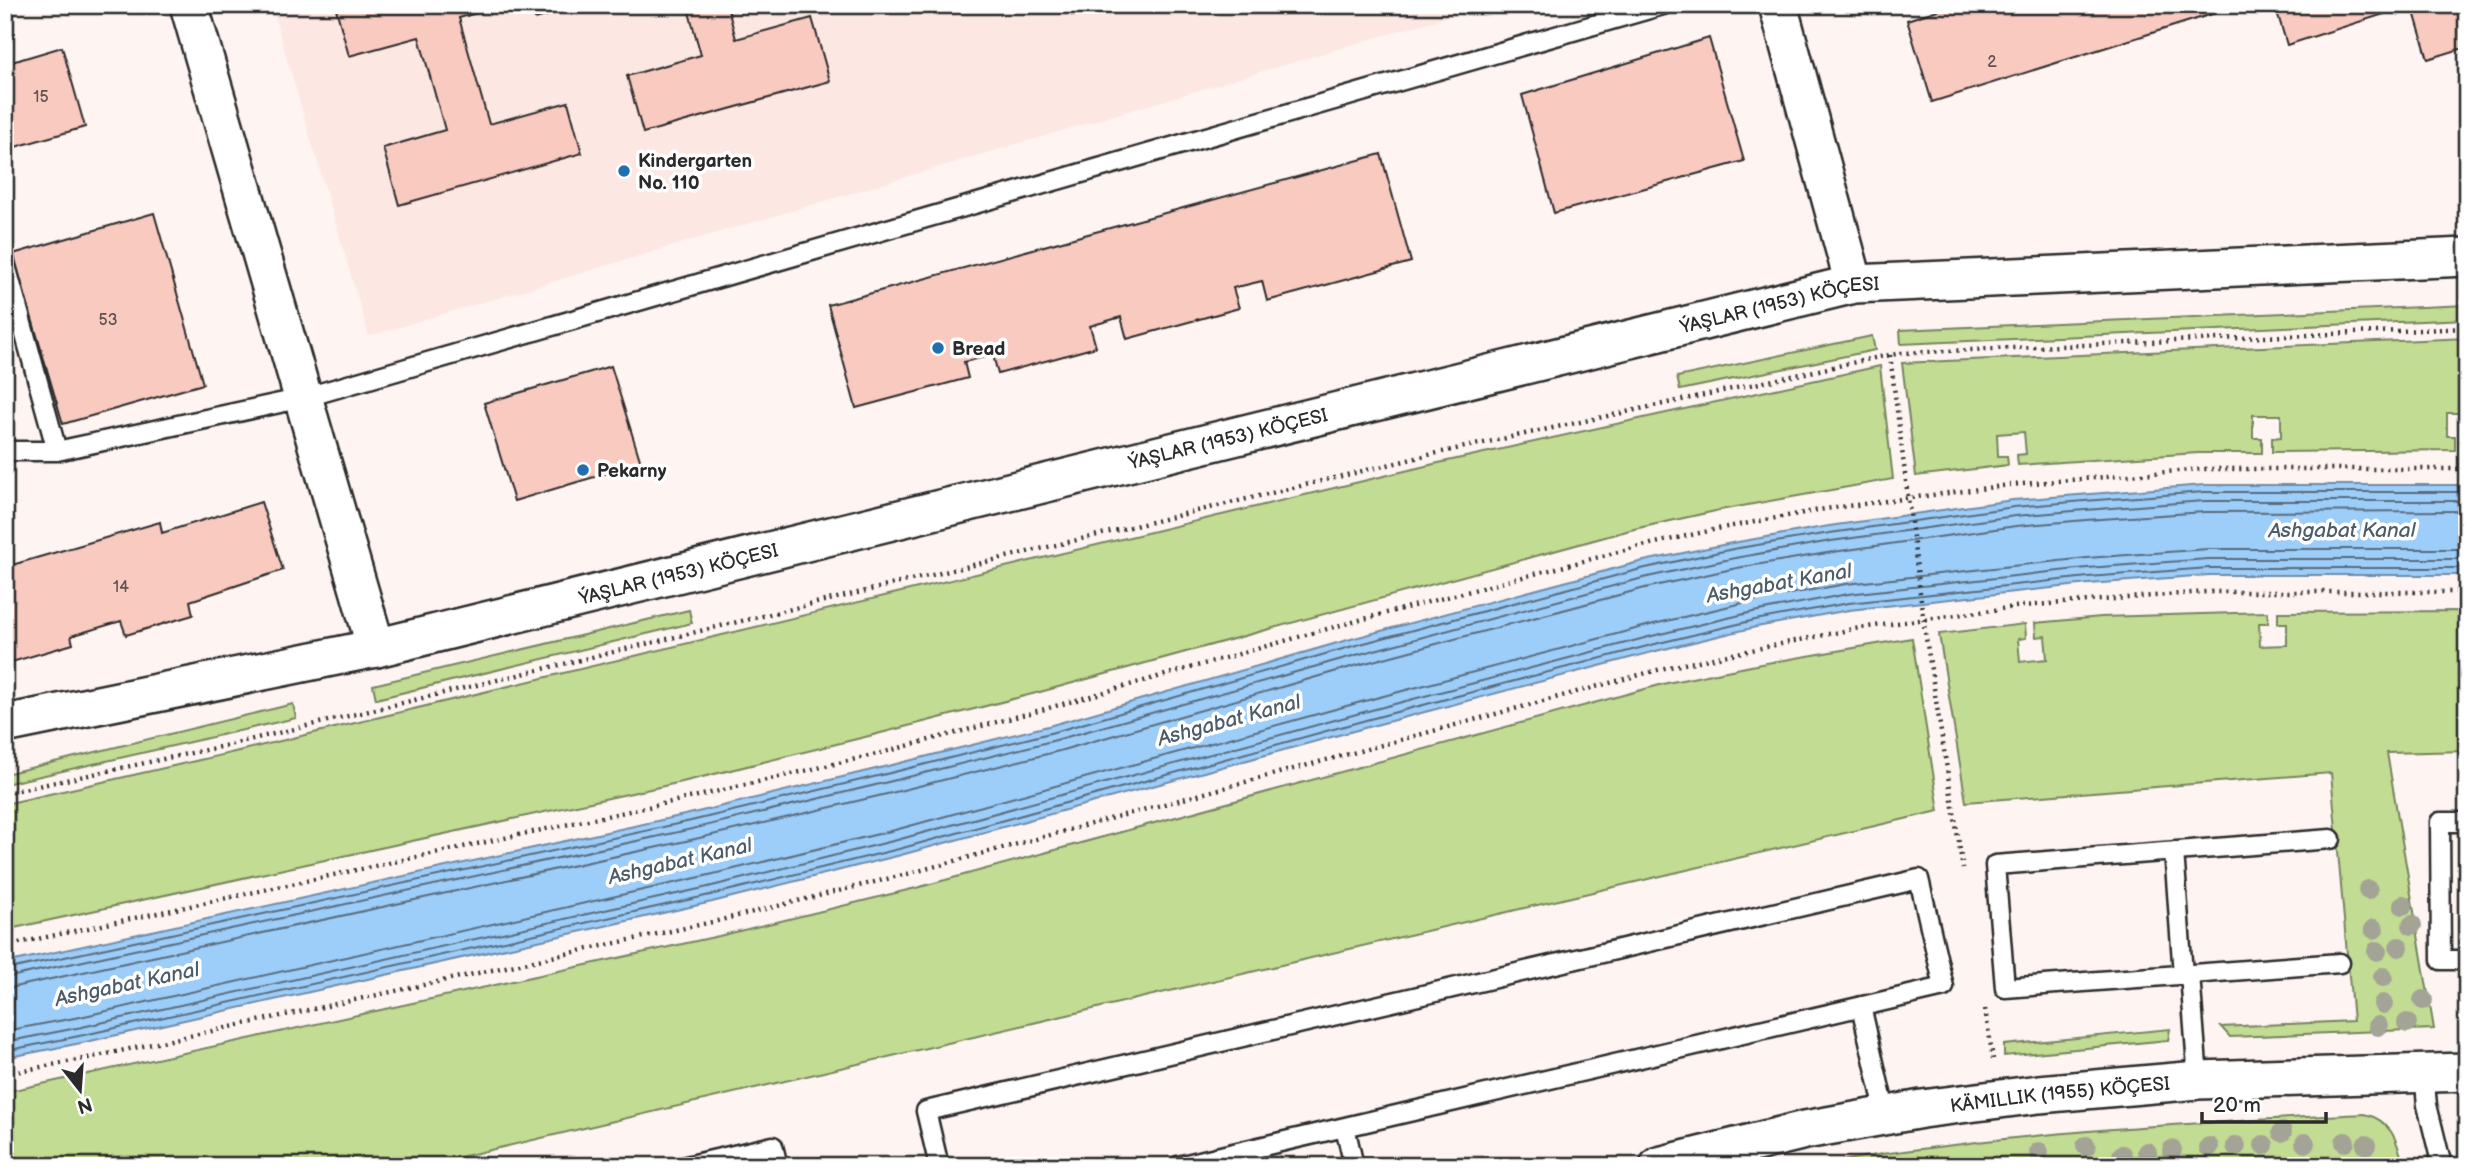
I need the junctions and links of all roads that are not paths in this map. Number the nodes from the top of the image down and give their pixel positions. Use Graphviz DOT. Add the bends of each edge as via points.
graph roads {
  1 [pos="189,5"];
  2 [pos="1663,5"];
  3 [pos="1778,5"];
  4 [pos="2467,257"];
  5 [pos="5,262"];
  6 [pos="1854,284"];
  7 [pos="303,398"];
  8 [pos="5,451"];
  9 [pos="57,452"];
  10 [pos="376,648"];
  11 [pos="5,724"];
  12 [pos="2467,822"];
  13 [pos="2331,839"];
  14 [pos="2174,851"];
  15 [pos="2467,960"];
  16 [pos="2340,963"];
  17 [pos="2186,974"];
  18 [pos="1861,1006"];
  19 [pos="2467,1072"];
  20 [pos="2424,1073"];
  21 [pos="2198,1080"];
  22 [pos="1886,1115"];
  23 [pos="1345,1127"];
  24 [pos="686,1166"];
  25 [pos="778,1166"];
  26 [pos="939,1166"];
  27 [pos="1178,1166"];
  28 [pos="1354,1166"];
  29 [pos="1659,1166"];
  30 [pos="2442,1166"];
  1 -- 7 [label="street"];
  2 -- 7 [label="lane"];
  3 -- 6 [label="street"];
  4 -- 6 [label="street, ÝAŞLAR (1953) KÖÇESI"];
  5 -- 9 [label="lane"];
  6 -- 10 [label="street, ÝAŞLAR (1953) KÖÇESI"];
  7 -- 9 [label="lane"];
  7 -- 10 [label="street"];
  8 -- 9 [label="lane"];
  10 -- 11 [label="street, ÝAŞLAR (1953) KÖÇESI"];
  12 -- 15 [label="lane" via="2440,822 2440,836 2441,960"];
  13 -- 14 [label="lane"];
  14 -- 17 [label="lane"];
  14 -- 17 [label="lane" via="1995,865 2005,988"];
  16 -- 17 [label="lane"];
  17 -- 21 [label="lane"];
  18 -- 22 [label="lane"];
  18 -- 23 [label="lane"];
  18 -- 26 [label="lane" via="1944,987 1919,879 926,1111"];
  19 -- 20 [label="street, KÄMILLIK (1955) KÖÇESI"];
  20 -- 21 [label="street, KÄMILLIK (1955) KÖÇESI"];
  20 -- 30 [label="lane"];
  21 -- 22 [label="street, KÄMILLIK (1955) KÖÇESI" via="2039,1094"];
  22 -- 29 [label="street, KÄMILLIK (1955) KÖÇESI"];
  23 -- 27 [label="lane"];
  23 -- 28 [label="lane"];
  24 -- 25 [label="lane" via="773,1146"];
}
